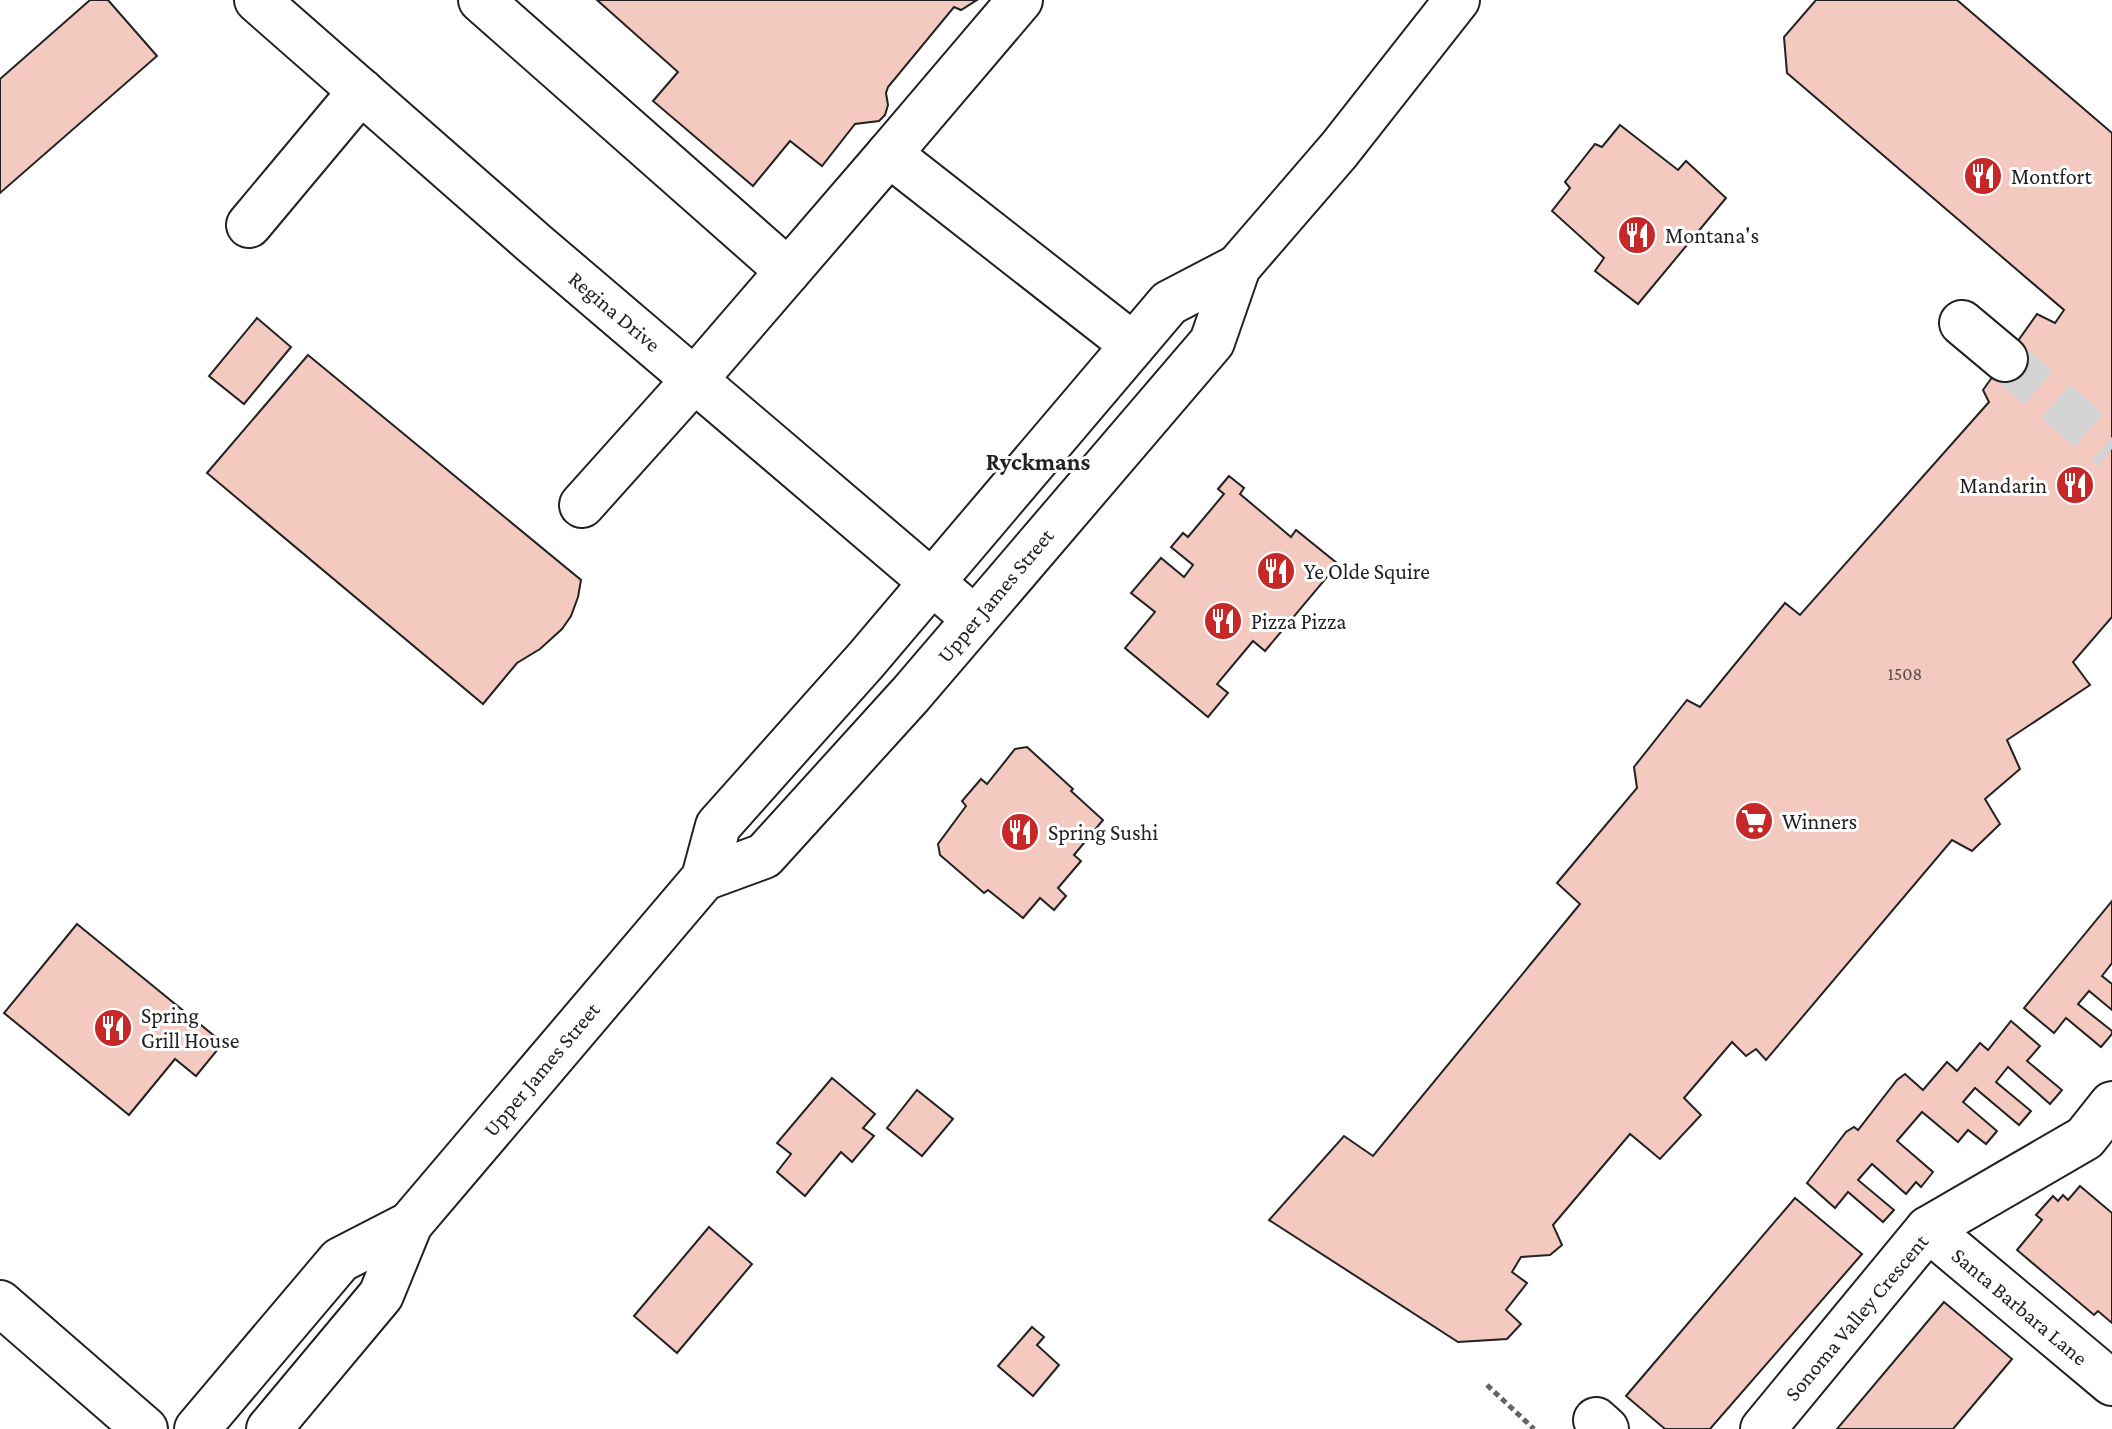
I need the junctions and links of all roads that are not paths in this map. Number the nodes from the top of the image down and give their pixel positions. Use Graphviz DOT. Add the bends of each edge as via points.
graph roads {
  1 [pos="481,0"];
  2 [pos="1020,0"];
  3 [pos="1457,0"];
  4 [pos="265,2"];
  5 [pos="361,91"];
  6 [pos="889,154"];
  7 [pos="249,225"];
  8 [pos="1238,267"];
  9 [pos="788,271"];
  10 [pos="1962,323"];
  11 [pos="1133,345"];
  12 [pos="2005,359"];
  13 [pos="695,379"];
  14 [pos="582,505"];
  15 [pos="933,582"];
  16 [pos="975,619"];
  17 [pos="704,878"];
  18 [pos="2112,1104"];
  19 [pos="410,1224"];
  20 [pos="1928,1229"];
  21 [pos="0,1303"];
  22 [pos="2112,1383"];
  23 [pos="145,1429"];
  24 [pos="197,1429"];
  25 [pos="269,1429"];
  26 [pos="1763,1429"];
  1 -- 9 [label="main road"];
  2 -- 6 [label="main road"];
  3 -- 8 [label="main road, Upper James Street"];
  4 -- 5 [label="main road, Regina Drive"];
  5 -- 7 [label="main road"];
  5 -- 13 [label="main road, Regina Drive"];
  6 -- 9 [label="main road"];
  6 -- 11 [label="main road"];
  8 -- 11 [label="main road, Upper James Street" via="1169,303"];
  8 -- 16 [label="main road, Upper James Street" via="1212,342"];
  9 -- 13 [label="main road"];
  10 -- 12 [label="main road"];
  11 -- 15 [label="main road, Upper James Street"];
  13 -- 14 [label="main road"];
  13 -- 15 [label="main road, Regina Drive"];
  15 -- 16 [label="main road, Regina Drive"];
  15 -- 17 [label="main road, Upper James Street" via="718,826"];
  16 -- 17 [label="main road, Upper James Street" via="764,856"];
  17 -- 19 [label="main road, Upper James Street"];
  18 -- 20 [label="main road, Sonoma Valley Crescent" via="2085,1138"];
  19 -- 24 [label="main road, Upper James Street" via="340,1260"];
  19 -- 25 [label="main road, Upper James Street" via="381,1295"];
  20 -- 22 [label="main road, Santa Barbara Lane"];
  20 -- 26 [label="main road, Sonoma Valley Crescent"];
  21 -- 23 [label="main road"];
}
